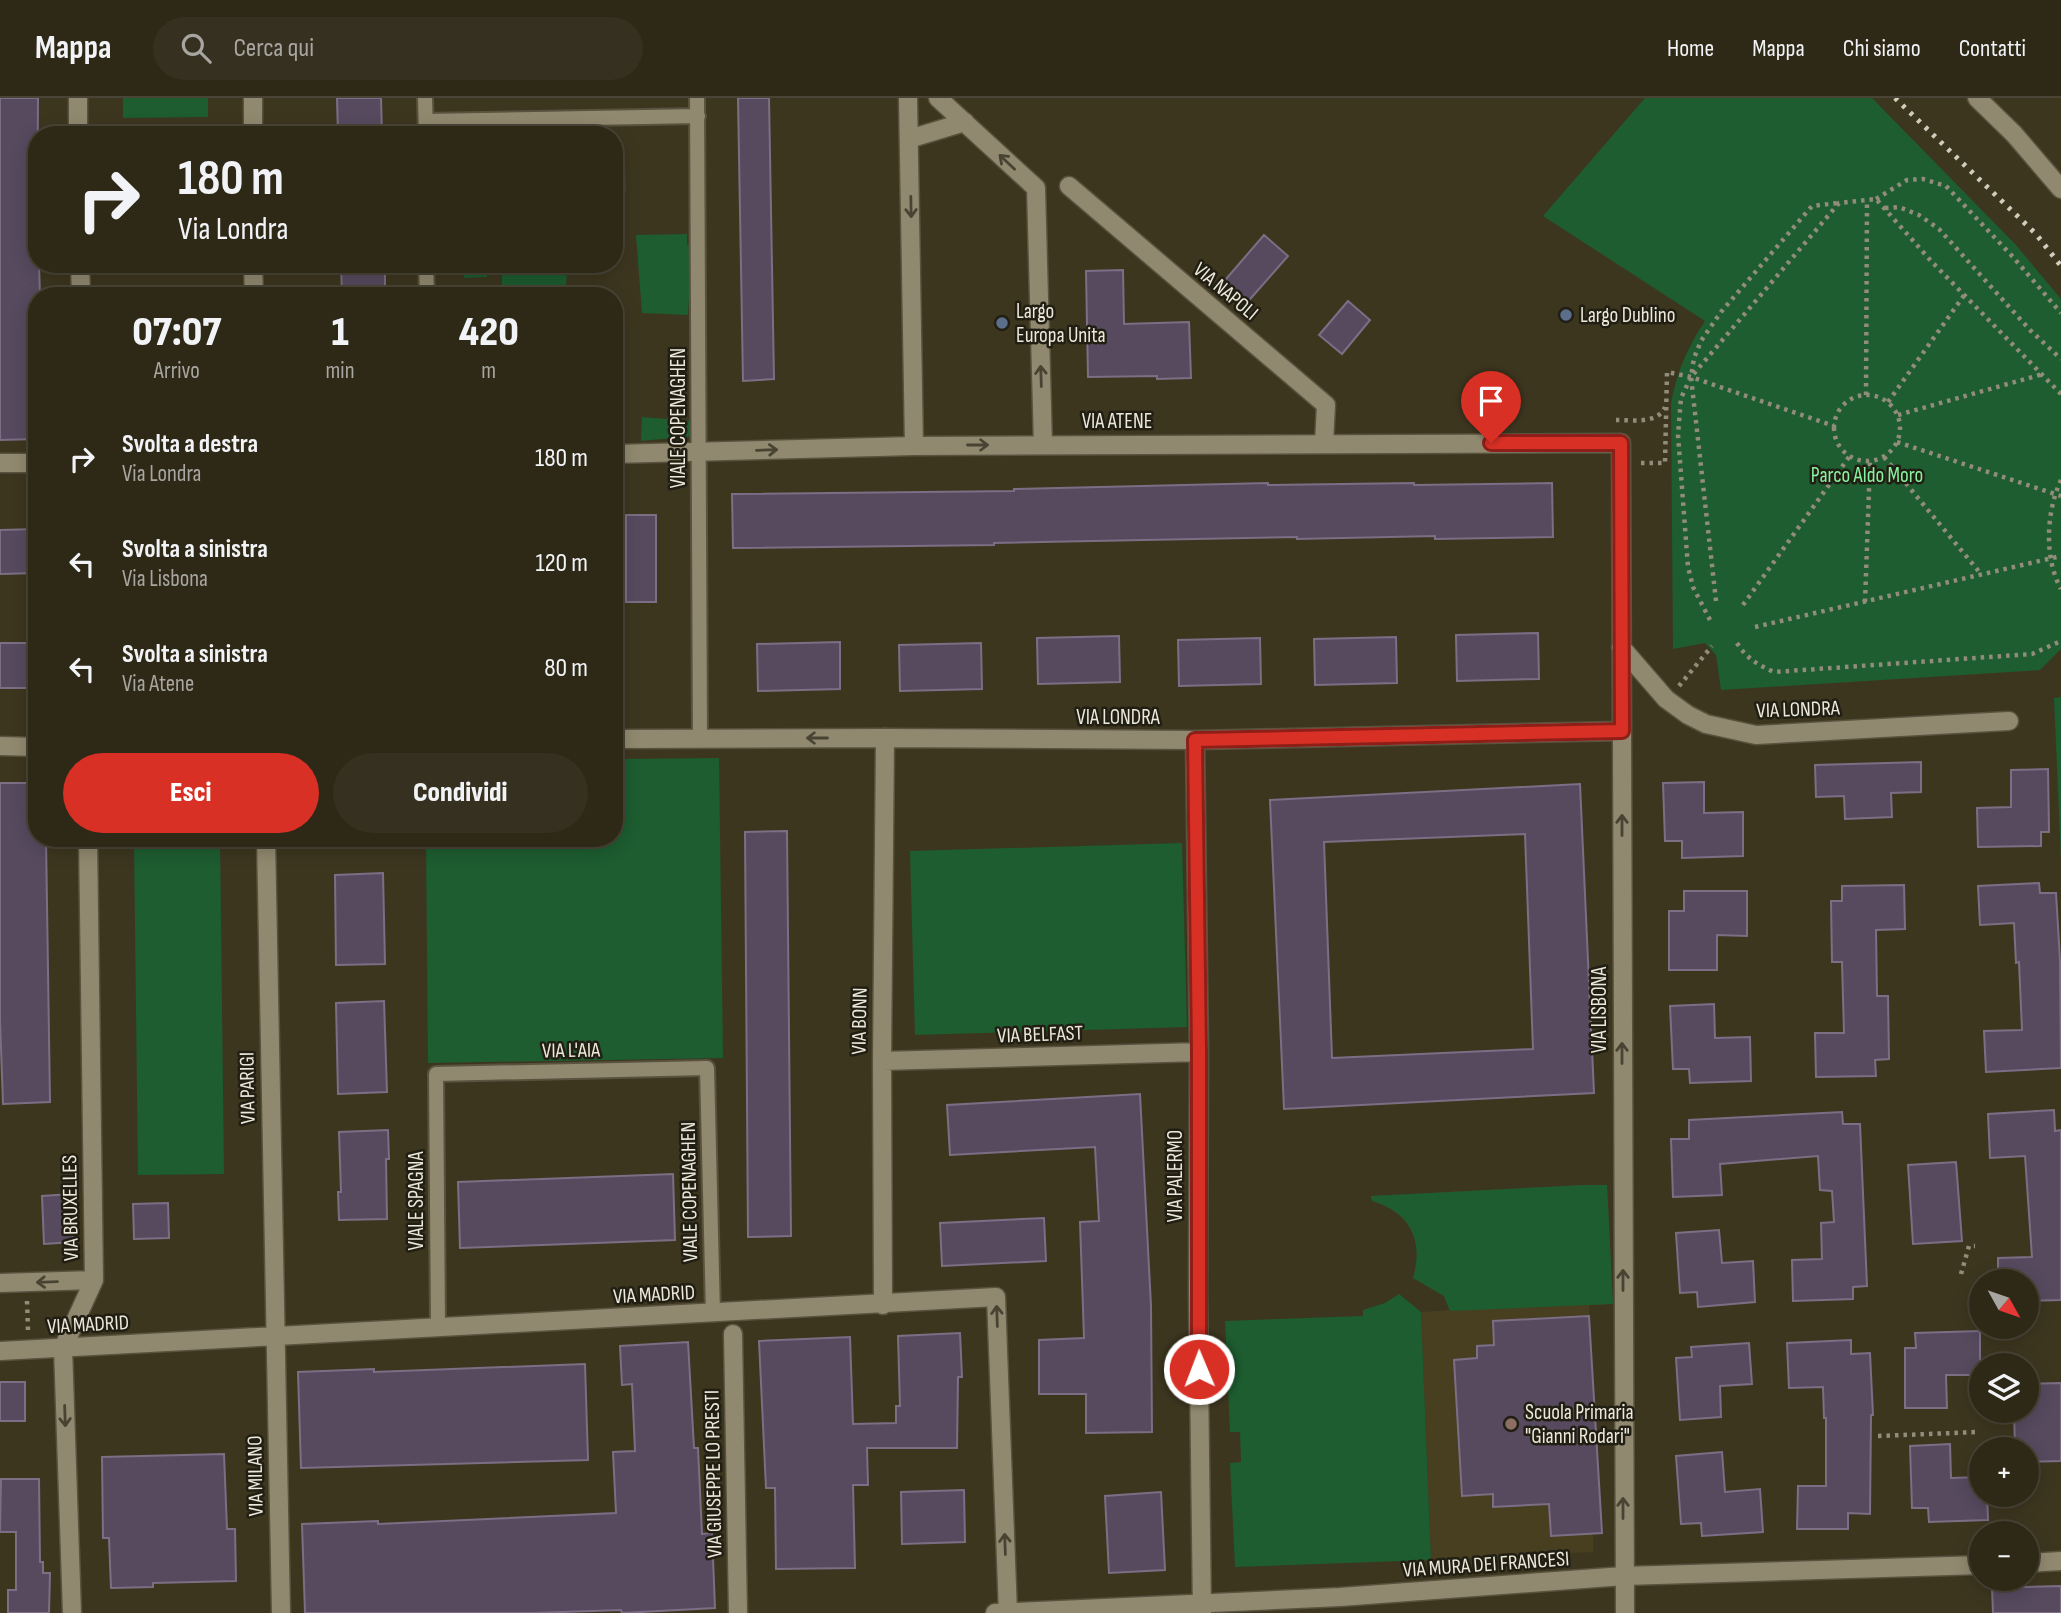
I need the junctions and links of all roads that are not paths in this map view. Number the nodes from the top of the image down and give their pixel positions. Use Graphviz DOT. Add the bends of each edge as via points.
graph roads {
  1 [pos="78,98"];
  2 [pos="253,98"];
  3 [pos="425,98"];
  4 [pos="698,98"];
  5 [pos="908,98"];
  6 [pos="938,98"];
  7 [pos="1977,98"];
  8 [pos="698,116"];
  9 [pos="965,122"];
  10 [pos="78,126"];
  11 [pos="253,126"];
  12 [pos="426,126"];
  13 [pos="471,126"];
  14 [pos="909,139"];
  15 [pos="1069,186"];
  16 [pos="2061,190"];
  17 [pos="1324,443"];
  18 [pos="1621,443"];
  19 [pos="1043,445"];
  20 [pos="914,446"];
  21 [pos="699,453"];
  22 [pos="623,454"];
  23 [pos="0,463"];
  24 [pos="28,463"];
  25 [pos="1621,647"];
  26 [pos="2009,721"];
  27 [pos="1622,731"];
  28 [pos="885,737"];
  29 [pos="623,739"];
  30 [pos="700,739"];
  31 [pos="1195,740"];
  32 [pos="0,747"];
  33 [pos="28,747"];
  34 [pos="88,847"];
  35 [pos="266,847"];
  36 [pos="1199,1052"];
  37 [pos="882,1061"];
  38 [pos="707,1068"];
  39 [pos="436,1073"];
  40 [pos="94,1280"];
  41 [pos="0,1283"];
  42 [pos="883,1305"];
  43 [pos="713,1314"];
  44 [pos="438,1328"];
  45 [pos="733,1334"];
  46 [pos="274,1337"];
  47 [pos="63,1348"];
  48 [pos="0,1351"];
  49 [pos="2061,1561"];
  50 [pos="2039,1562"];
  51 [pos="1969,1566"];
  52 [pos="1623,1576"];
  53 [pos="1202,1609"];
  54 [pos="72,1613"];
  55 [pos="281,1613"];
  56 [pos="738,1613"];
  57 [pos="1003,1613"];
  58 [pos="1625,1613"];
  1 -- 10 [label="street"];
  2 -- 11 [label="street"];
  3 -- 12 [label="street"];
  4 -- 8 [label="street, VIALE COPENAGHEN"];
  5 -- 14 [label="street"];
  6 -- 9 [label="street"];
  7 -- 16 [label="street"];
  8 -- 13 [label="street"];
  8 -- 21 [label="street, VIALE COPENAGHEN"];
  9 -- 14 [label="street"];
  19 -- 9 [label="street, one-way" via="1036,188"];
  14 -- 20 [label="street, one-way"];
  15 -- 17 [label="street, VIA NAPOLI" via="1326,405"];
  17 -- 18 [label="street, VIA ATENE"];
  17 -- 19 [label="street, VIA ATENE"];
  18 -- 25 [label="street, VIA LISBONA"];
  20 -- 19 [label="street, VIA ATENE, one-way"];
  21 -- 20 [label="street, VIA ATENE, one-way"];
  21 -- 22 [label="street, VIA ATENE"];
  21 -- 30 [label="street, VIALE COPENAGHEN"];
  23 -- 24 [label="street"];
  25 -- 26 [label="street, VIA LONDRA" via="1666,699 1688,715 1706,724 1756,735"];
  25 -- 27 [label="street, VIA LISBONA"];
  27 -- 31 [label="street, VIA LONDRA"];
  52 -- 27 [label="street, VIA LISBONA, one-way"];
  28 -- 30 [label="street, VIA LONDRA, one-way"];
  28 -- 31 [label="street, VIA LONDRA"];
  28 -- 37 [label="street, VIA BONN"];
  29 -- 30 [label="street, VIA LONDRA"];
  31 -- 36 [label="street, VIA PALERMO"];
  32 -- 33 [label="street"];
  34 -- 40 [label="street, VIA BRUXELLES"];
  35 -- 46 [label="street, VIA PARIGI"];
  36 -- 37 [label="street, VIA BELFAST"];
  36 -- 53 [label="street, VIA PALERMO"];
  37 -- 42 [label="street, VIA BONN"];
  38 -- 39 [label="street, VIA L'AIA"];
  38 -- 43 [label="street, VIALE COPENAGHEN"];
  39 -- 44 [label="street, VIALE SPAGNA"];
  40 -- 41 [label="street, VIA MADRID, one-way"];
  40 -- 47 [label="street, VIA BRUXELLES"];
  42 -- 43 [label="street, VIA MADRID"];
  57 -- 42 [label="street, VIA MADRID, one-way" via="996,1297"];
  43 -- 44 [label="street, VIA MADRID"];
  44 -- 46 [label="street, VIA MADRID"];
  45 -- 56 [label="street, VIA GIUSEPPE LO PRESTI"];
  46 -- 47 [label="street, VIA MADRID"];
  46 -- 55 [label="street, VIA MILANO"];
  47 -- 48 [label="street, VIA MADRID"];
  47 -- 54 [label="street, VIA BRUXELLES, one-way"];
  49 -- 50 [label="street"];
  51 -- 52 [label="street, VIA MURA DEI FRANCESI"];
  52 -- 53 [label="street, VIA MURA DEI FRANCESI"];
  52 -- 58 [label="street, VIA LISBONA"];
  53 -- 57 [label="street, VIA MURA DEI FRANCESI"];
}
